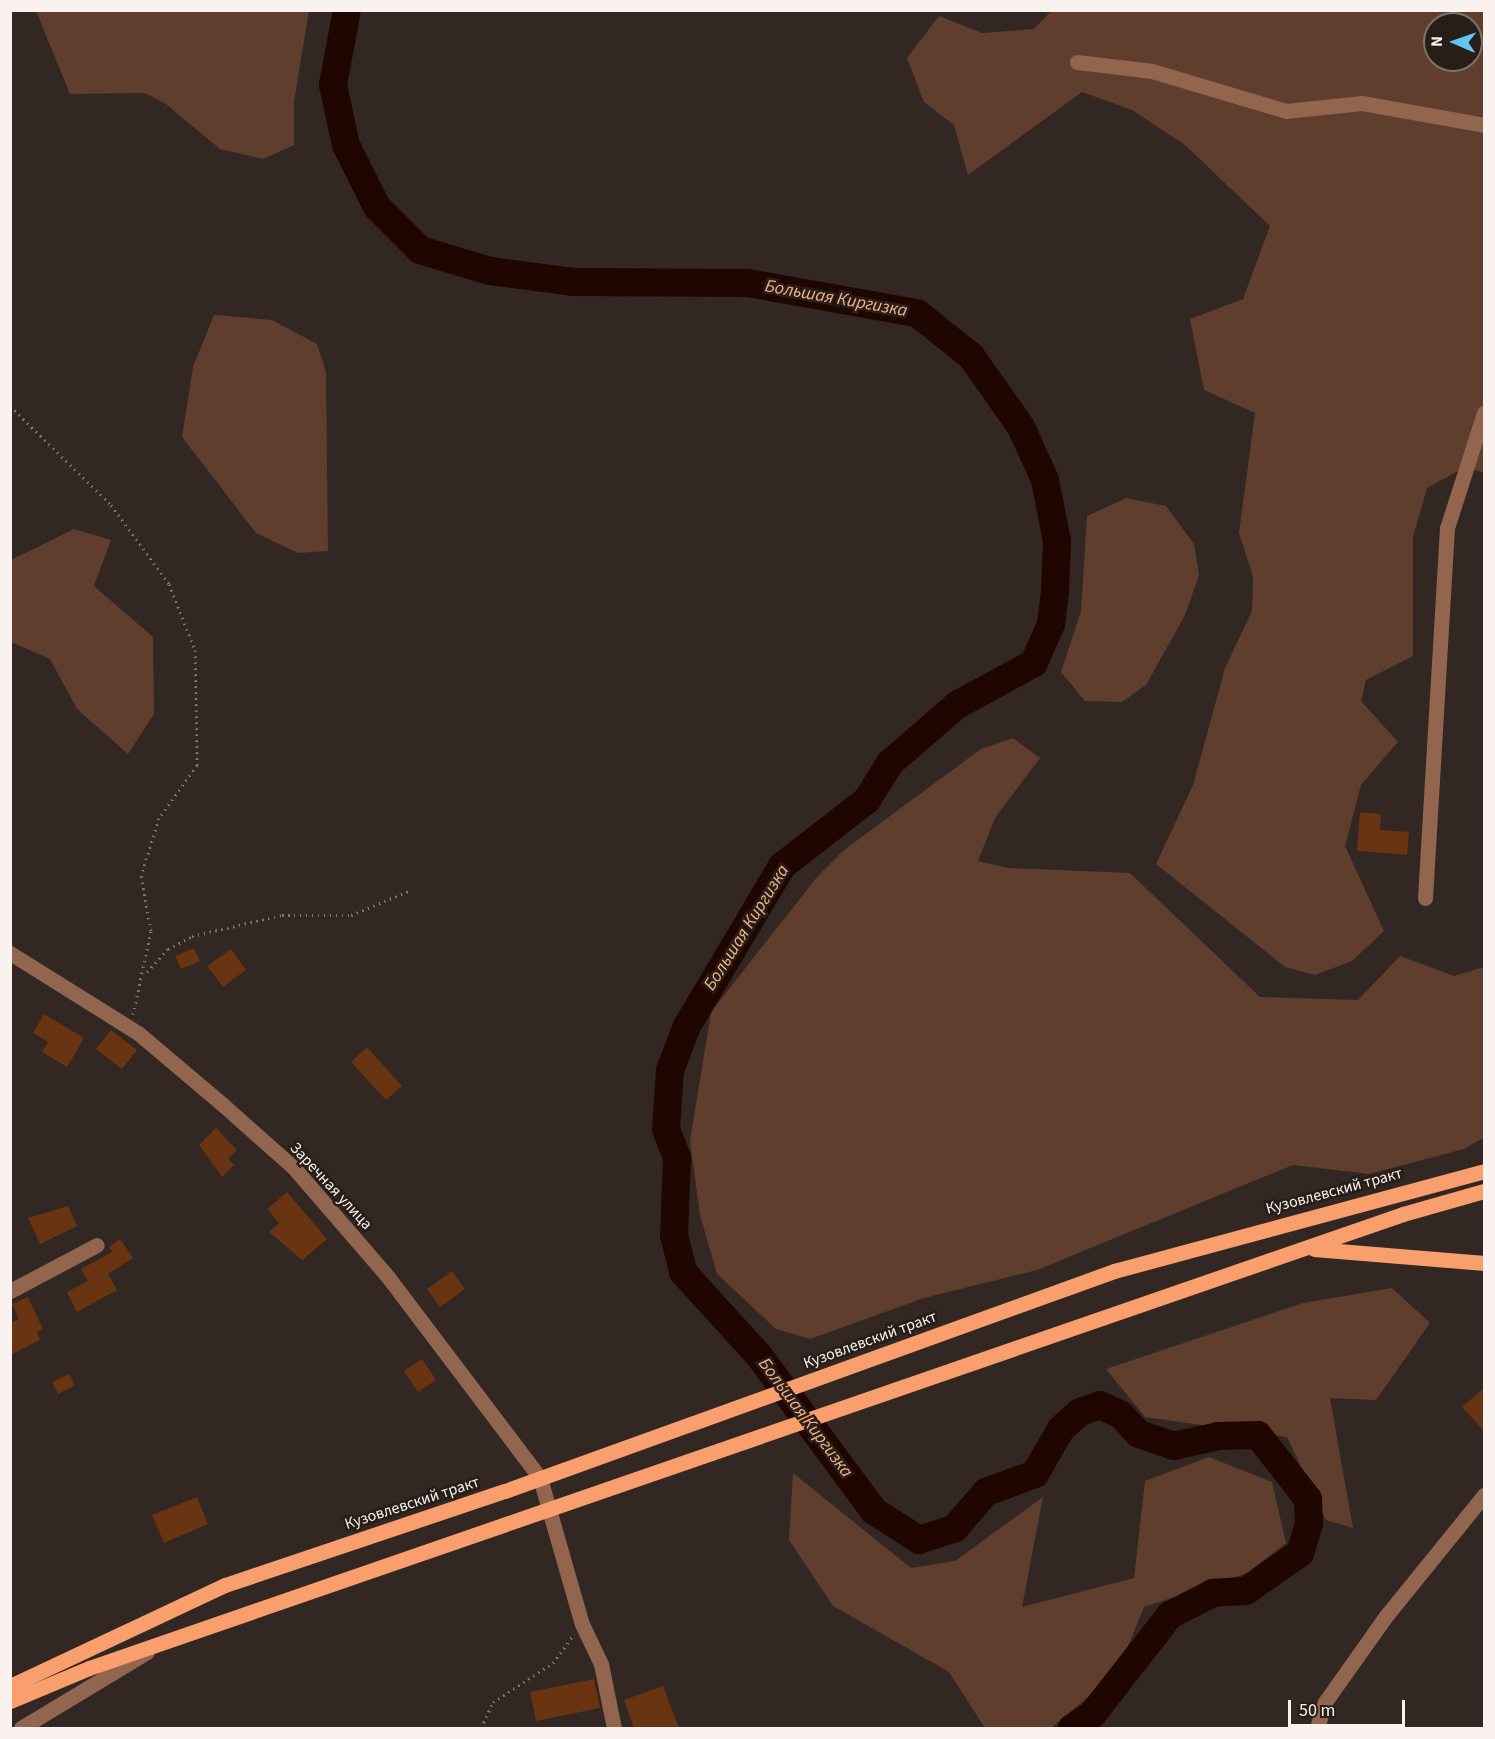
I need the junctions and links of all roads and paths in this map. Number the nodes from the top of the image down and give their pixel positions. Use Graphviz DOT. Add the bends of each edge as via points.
graph roads {
  1 [pos="1077,62"];
  2 [pos="1485,124"];
  3 [pos="10,406"];
  4 [pos="1485,413"];
  5 [pos="409,891"];
  6 [pos="1425,898"];
  7 [pos="10,953"];
  8 [pos="146,974"];
  9 [pos="129,1027"];
  10 [pos="1485,1171"];
  11 [pos="1485,1191"];
  12 [pos="97,1245"];
  13 [pos="1305,1248"];
  14 [pos="1485,1263"];
  15 [pos="10,1291"];
  16 [pos="540,1478"];
  17 [pos="1485,1495"];
  18 [pos="554,1511"];
  19 [pos="582,1624"];
  20 [pos="157,1645"];
  21 [pos="10,1686"];
  22 [pos="10,1701"];
  23 [pos="21,1728"];
  24 [pos="481,1728"];
  25 [pos="614,1728"];
  26 [pos="1317,1728"];
  1 -- 2 [label="street" via="1152,71 1286,111 1362,103"];
  3 -- 8 [label="path" via="111,505 169,584 195,650 197,765 159,818 141,876 152,932"];
  4 -- 6 [label="street" via="1447,528"];
  5 -- 8 [label="path" via="351,915 282,915 192,936 168,949"];
  7 -- 9 [label="street, Заречная улица"];
  8 -- 9 [label="path"];
  9 -- 16 [label="street, Заречная улица" via="294,1168 388,1276"];
  10 -- 16 [label="main road, Кузовлевский тракт" via="1114,1271"];
  11 -- 13 [label="main road"];
  12 -- 15 [label="street"];
  13 -- 14 [label="main road"];
  13 -- 18 [label="main road"];
  16 -- 18 [label="street, Заречная улица"];
  16 -- 21 [label="main road, Кузовлевский тракт" via="225,1585"];
  17 -- 26 [label="street" via="1386,1616 1325,1702"];
  18 -- 19 [label="street, Заречная улица"];
  18 -- 20 [label="main road"];
  19 -- 24 [label="path" via="553,1663 493,1702"];
  19 -- 25 [label="street, Заречная улица" via="601,1664"];
  20 -- 22 [label="main road"];
  20 -- 23 [label="street"];
}
